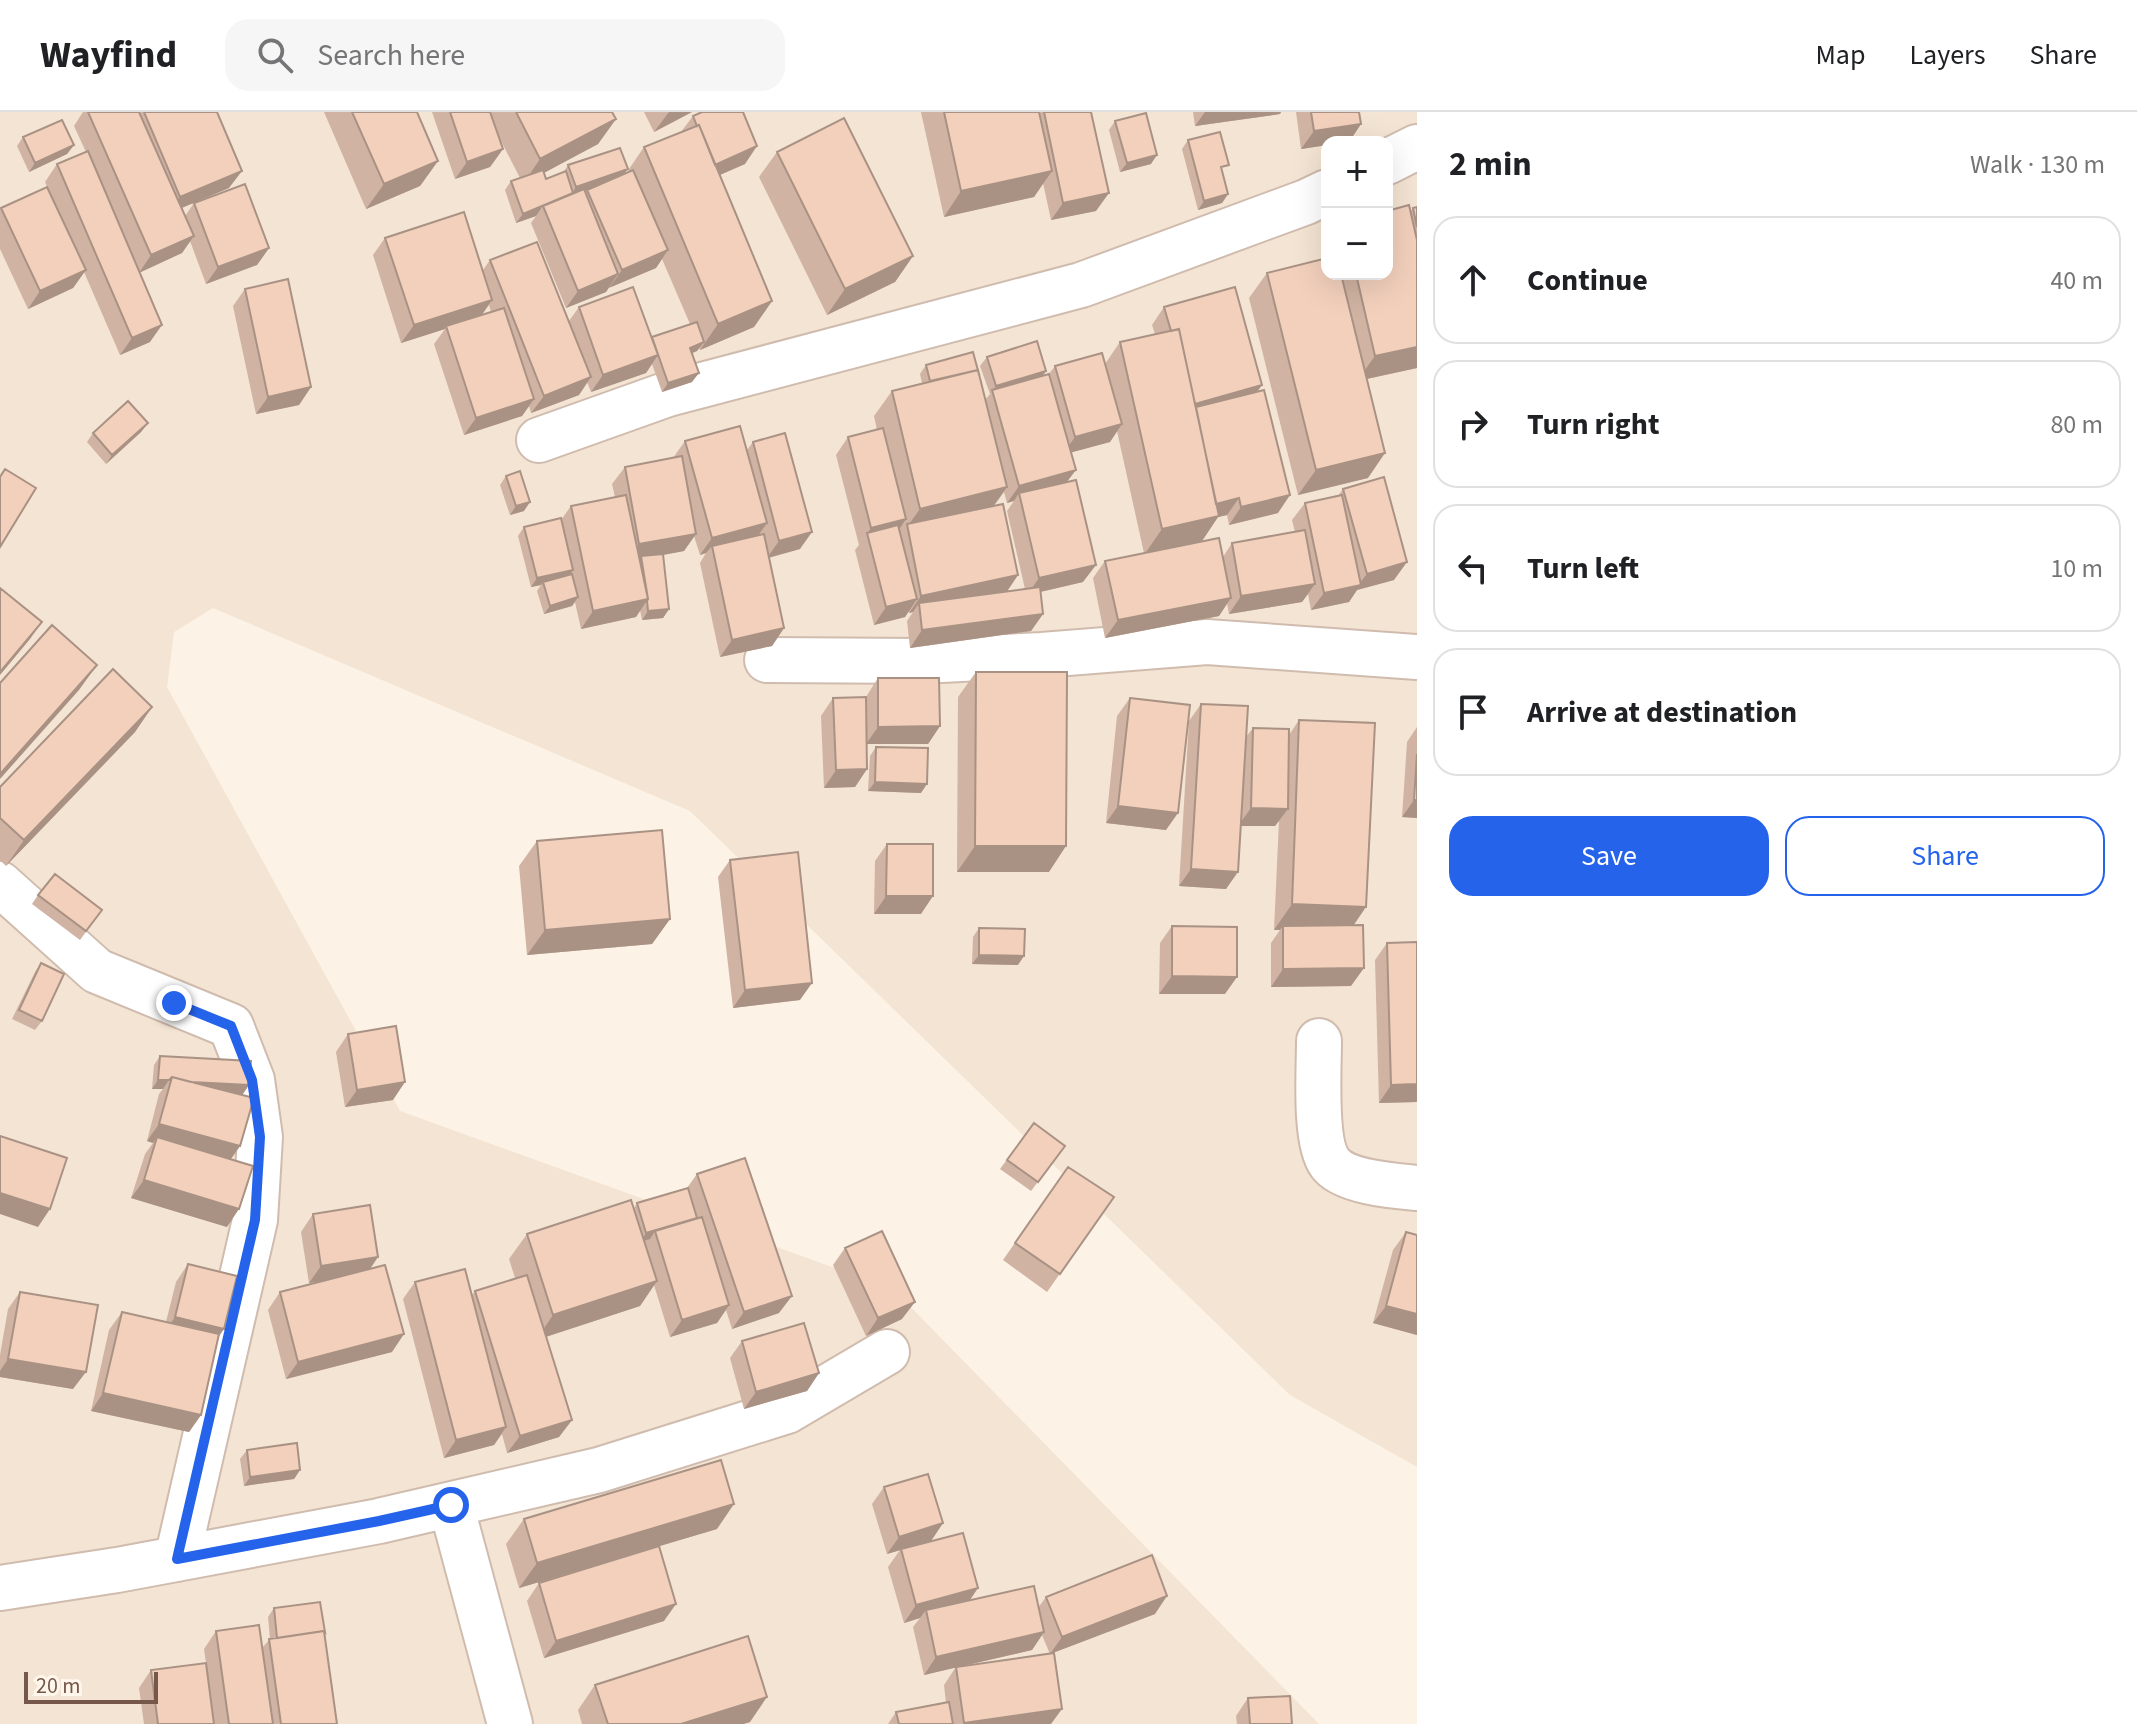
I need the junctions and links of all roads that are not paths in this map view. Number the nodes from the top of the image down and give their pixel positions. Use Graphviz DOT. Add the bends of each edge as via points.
graph roads {
  1 [pos="1417,147"];
  2 [pos="1393,159"];
  3 [pos="1321,195"];
  4 [pos="539,440"];
  5 [pos="1417,657"];
  6 [pos="767,660"];
  7 [pos="0,884"];
  8 [pos="1319,1041"];
  9 [pos="1417,1188"];
  10 [pos="887,1352"];
  11 [pos="451,1505"];
  12 [pos="177,1559"];
  13 [pos="0,1588"];
  14 [pos="510,1724"];
  1 -- 2 [label="street"];
  3 -- 4 [label="street" via="1081,285 668,394"];
  5 -- 6 [label="street" via="1207,642 936,660"];
  7 -- 12 [label="street" via="97,971 231,1026 252,1080 260,1137 255,1220"];
  8 -- 9 [label="street" via="1321,1145 1331,1165 1353,1177"];
  10 -- 11 [label="street" via="787,1411 599,1470"];
  11 -- 12 [label="street"];
  11 -- 14 [label="street"];
  12 -- 13 [label="street"];
}
